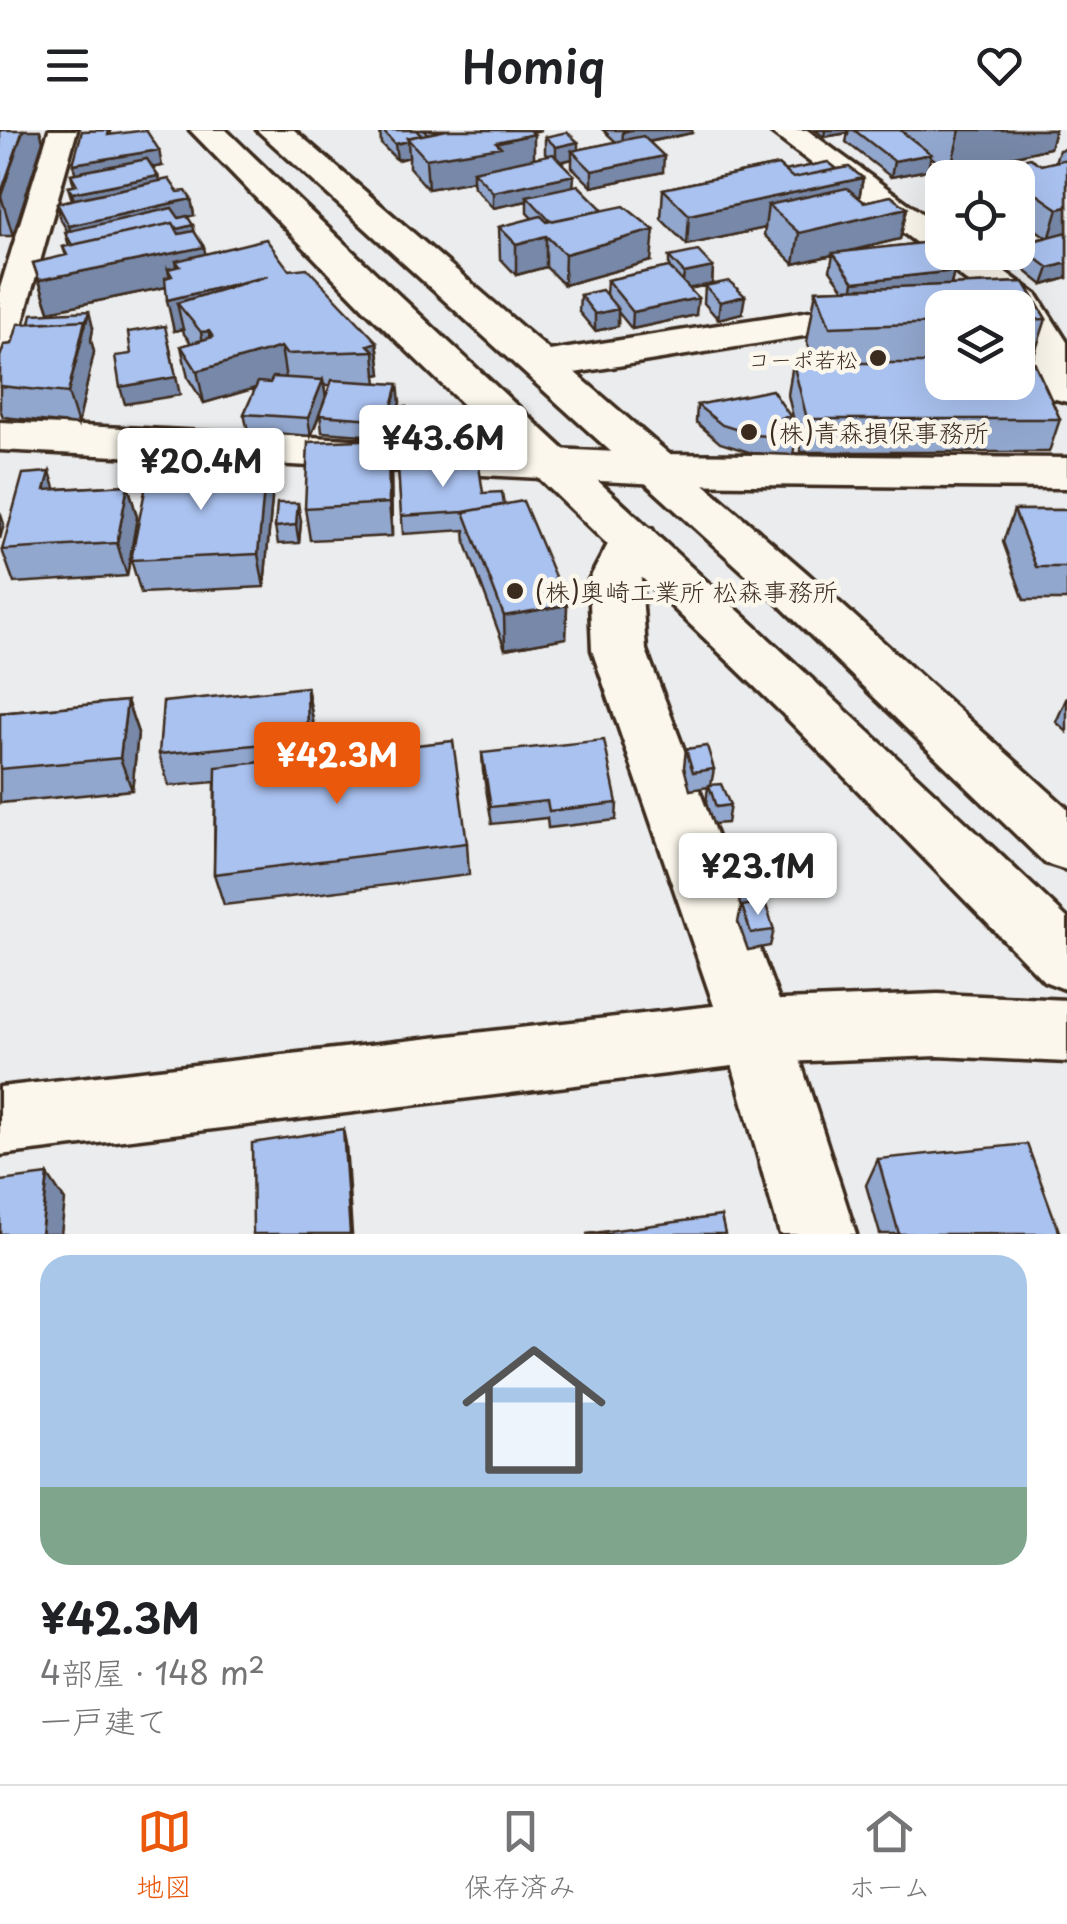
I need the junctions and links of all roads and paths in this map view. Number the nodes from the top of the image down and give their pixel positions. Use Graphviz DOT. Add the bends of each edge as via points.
graph roads {
  1 [pos="62,130"];
  2 [pos="207,130"];
  3 [pos="274,130"];
  4 [pos="785,130"];
  5 [pos="925,233"];
  6 [pos="970,270"];
  7 [pos="990,290"];
  8 [pos="1067,302"];
  9 [pos="1035,304"];
  10 [pos="925,313"];
  11 [pos="1035,320"];
  12 [pos="0,343"];
  13 [pos="543,365"];
  14 [pos="1067,388"];
  15 [pos="0,436"];
  16 [pos="555,465"];
  17 [pos="659,469"];
  18 [pos="1067,473"];
  19 [pos="634,541"];
  20 [pos="1067,845"];
  21 [pos="1067,961"];
  22 [pos="1067,1031"];
  23 [pos="756,1032"];
  24 [pos="0,1120"];
  25 [pos="818,1234"];
  1 -- 12 [label="lane"];
  2 -- 16 [label="street"];
  3 -- 13 [label="street"];
  4 -- 5 [label="street"];
  6 -- 7 [label="street"];
  8 -- 9 [label="street"];
  10 -- 13 [label="street" via="810,323"];
  11 -- 14 [label="street"];
  13 -- 17 [label="street"];
  15 -- 16 [label="street"];
  16 -- 17 [label="street"];
  16 -- 19 [label="street"];
  17 -- 18 [label="street"];
  17 -- 20 [label="street"];
  19 -- 21 [label="street"];
  19 -- 23 [label="street" via="615,580 619,650"];
  22 -- 23 [label="street" via="938,1025"];
  23 -- 24 [label="street"];
  23 -- 25 [label="street"];
}
